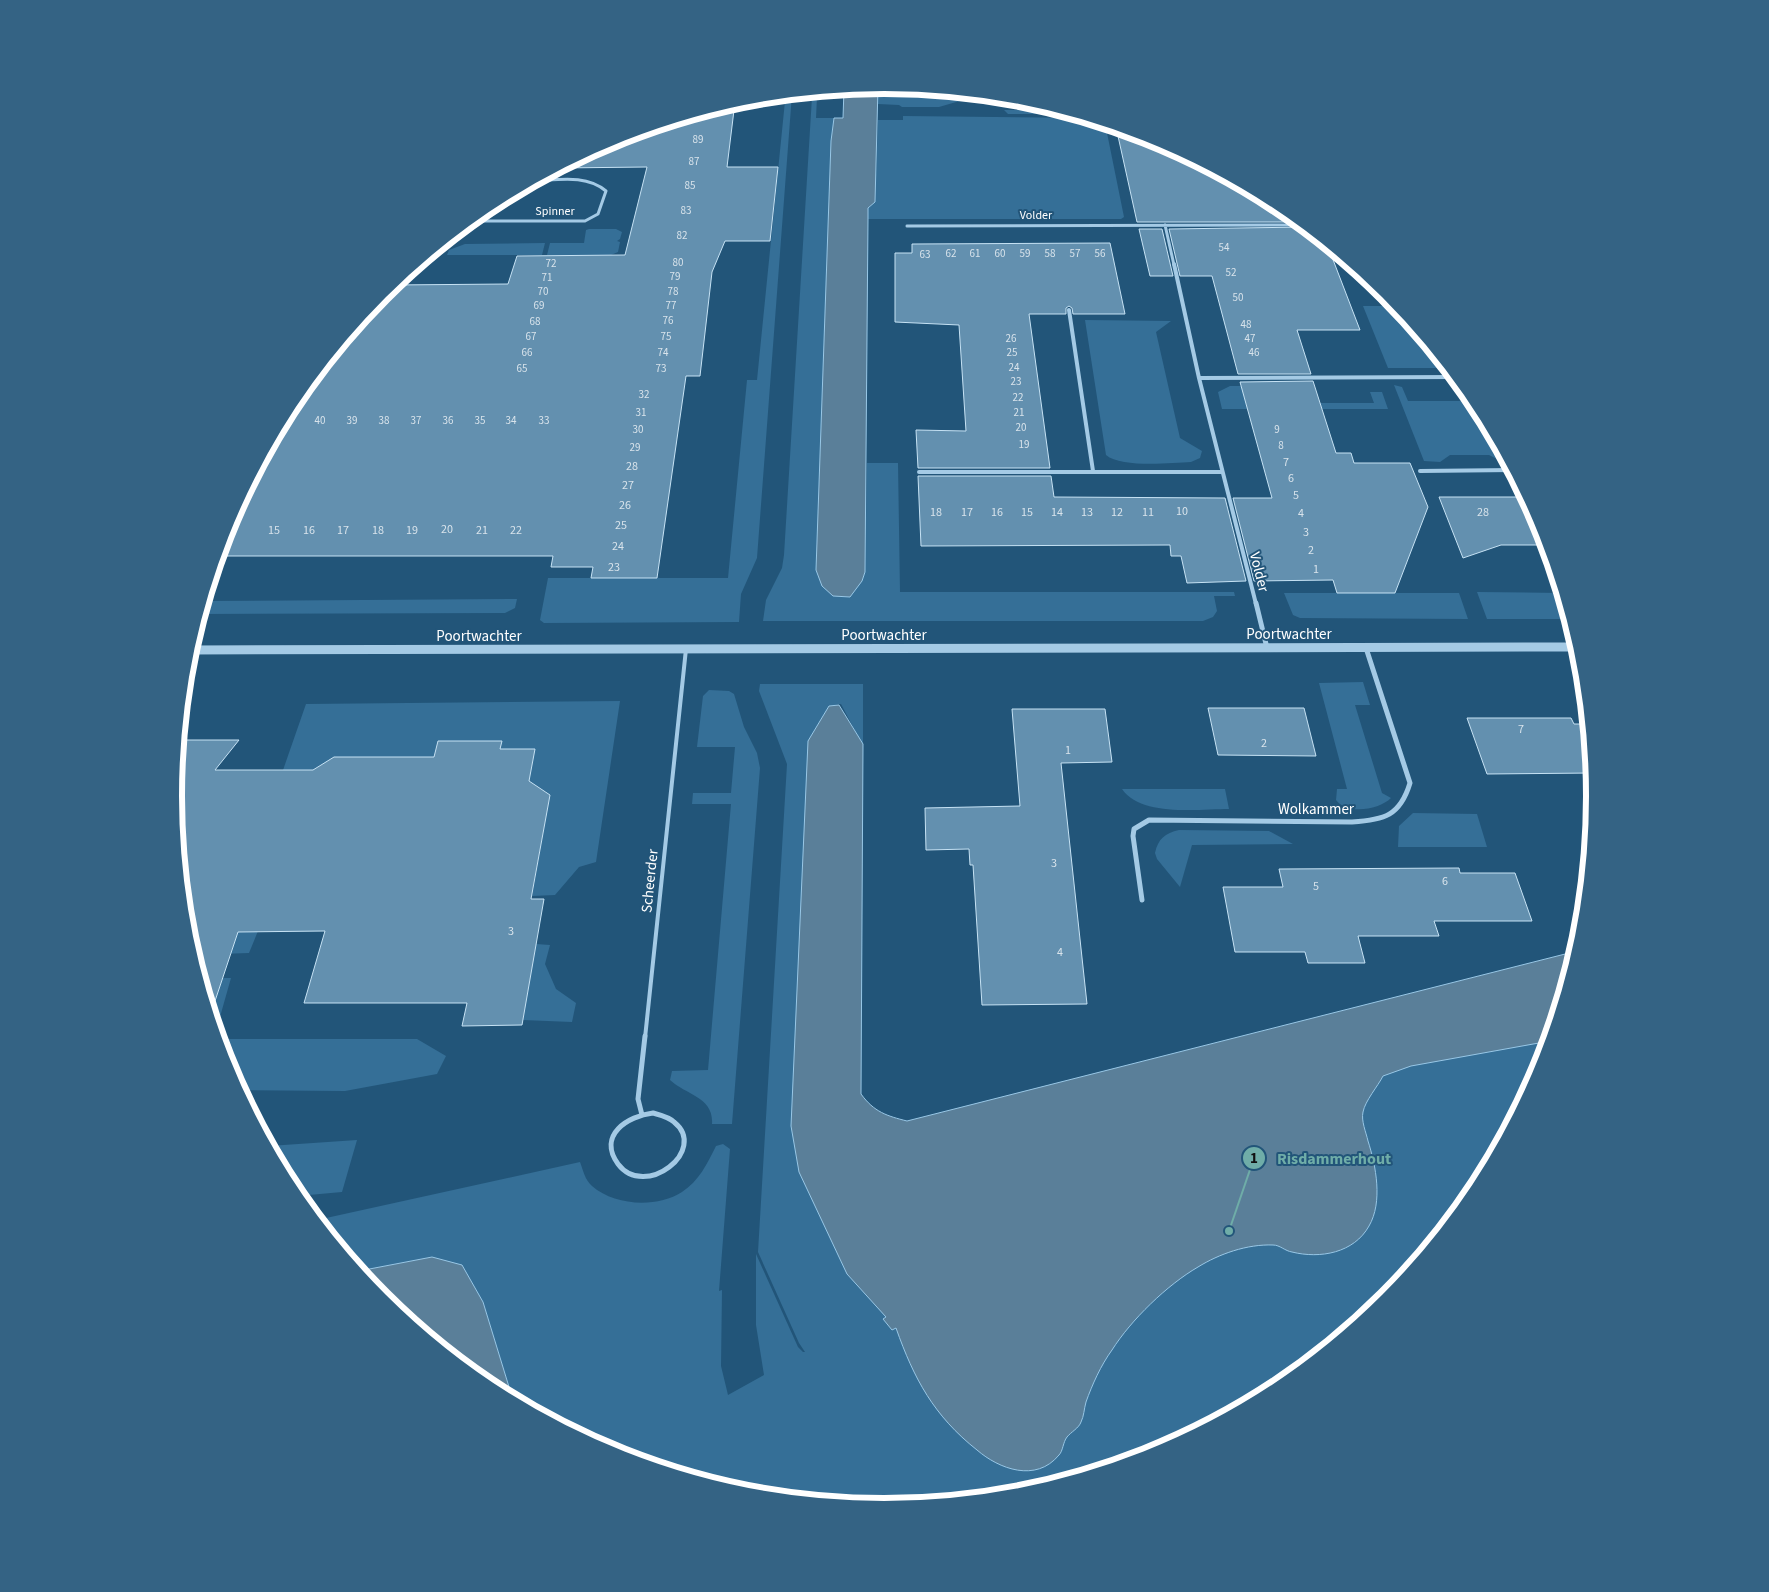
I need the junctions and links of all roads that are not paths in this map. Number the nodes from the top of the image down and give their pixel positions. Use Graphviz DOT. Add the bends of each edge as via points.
graph roads {
  1 [pos="546,181"];
  2 [pos="482,221"];
  3 [pos="1165,225"];
  4 [pos="1293,225"];
  5 [pos="907,226"];
  6 [pos="1069,310"];
  7 [pos="1448,377"];
  8 [pos="1199,378"];
  9 [pos="1506,470"];
  10 [pos="1094,471"];
  11 [pos="1420,471"];
  12 [pos="919,472"];
  13 [pos="1222,472"];
  14 [pos="1570,647"];
  15 [pos="1267,648"];
  16 [pos="1366,648"];
  17 [pos="686,649"];
  18 [pos="198,650"];
  19 [pos="1142,900"];
  20 [pos="642,1115"];
  1 -- 2 [label="street, Spinner" via="586,181 602,186 606,191 600,212 585,221"];
  3 -- 4 [label="street, Volder"];
  3 -- 5 [label="street, Volder"];
  3 -- 8 [label="street, Volder"];
  6 -- 10 [label="street"];
  7 -- 8 [label="street"];
  8 -- 13 [label="street, Volder"];
  9 -- 11 [label="street"];
  10 -- 12 [label="street"];
  10 -- 13 [label="street"];
  13 -- 15 [label="street, Volder"];
  14 -- 16 [label="street, Poortwachter"];
  15 -- 16 [label="street, Poortwachter"];
  15 -- 17 [label="street, Poortwachter"];
  16 -- 19 [label="street, Wolkammer" via="1410,783 1406,800 1395,811 1378,820 1149,820 1134,829 1133,836"];
  17 -- 18 [label="street, Poortwachter"];
  17 -- 20 [label="lane, Scheerder" via="638,1099"];
  20 -- 20 [label="lane" via="669,1116 681,1127 686,1142 682,1157 669,1170 649,1177 628,1173 614,1162 610,1145 617,1129 633,1117"];
}
